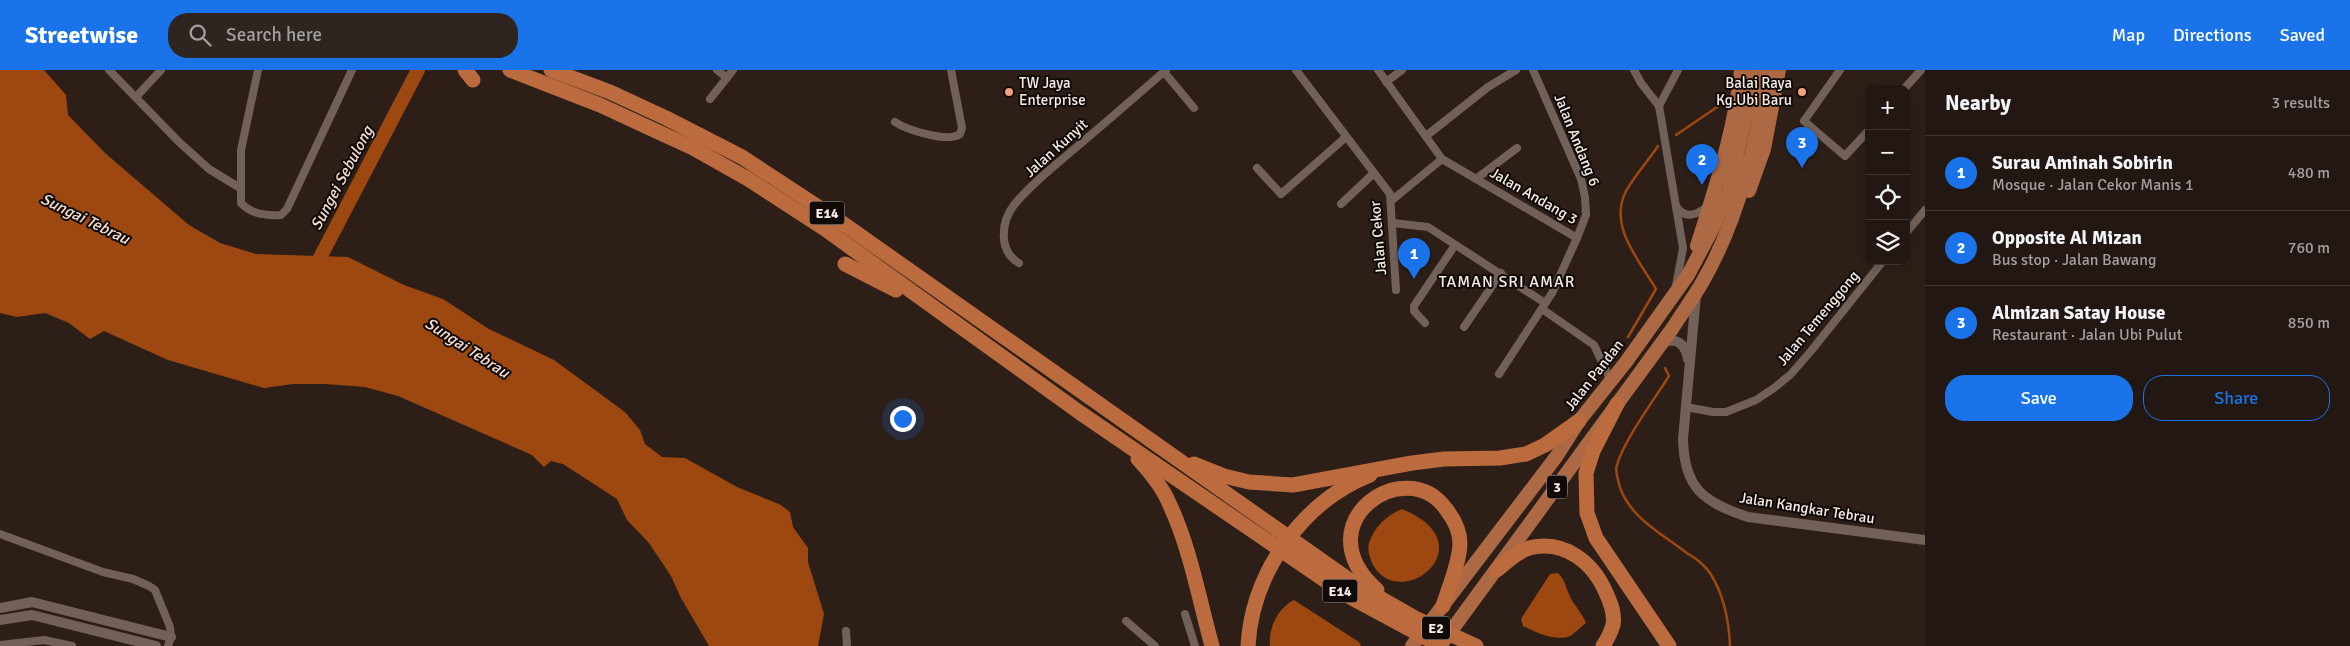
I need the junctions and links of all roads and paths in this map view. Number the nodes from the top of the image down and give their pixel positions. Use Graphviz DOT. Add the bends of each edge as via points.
graph roads {
  1 [pos="109,70"];
  2 [pos="161,70"];
  3 [pos="258,70"];
  4 [pos="352,70"];
  5 [pos="510,70"];
  6 [pos="551,70"];
  7 [pos="717,70"];
  8 [pos="734,70"];
  9 [pos="951,70"];
  10 [pos="1296,70"];
  11 [pos="1378,70"];
  12 [pos="1402,70"];
  13 [pos="1516,70"];
  14 [pos="1533,70"];
  15 [pos="1634,70"];
  16 [pos="1678,70"];
  17 [pos="1734,70"];
  18 [pos="1741,70"];
  19 [pos="1752,70"];
  20 [pos="1766,70"];
  21 [pos="1779,70"];
  22 [pos="1840,70"];
  23 [pos="1921,70"];
  24 [pos="1165,71"];
  25 [pos="728,78"];
  26 [pos="1386,82"];
  27 [pos="1908,85"];
  28 [pos="136,97"];
  29 [pos="1757,98"];
  30 [pos="710,99"];
  31 [pos="1659,106"];
  32 [pos="1194,108"];
  33 [pos="895,122"];
  34 [pos="1731,126"];
  35 [pos="1865,134"];
  36 [pos="1426,136"];
  37 [pos="1346,137"];
  38 [pos="1517,148"];
  39 [pos="1442,159"];
  40 [pos="1257,168"];
  41 [pos="1374,174"];
  42 [pos="1476,179"];
  43 [pos="240,188"];
  44 [pos="1391,201"];
  45 [pos="1341,204"];
  46 [pos="1675,204"];
  47 [pos="1710,204"];
  48 [pos="1925,210"];
  49 [pos="1393,223"];
  50 [pos="1910,228"];
  51 [pos="1577,238"];
  52 [pos="1455,245"];
  53 [pos="1019,263"];
  54 [pos="845,264"];
  55 [pos="1880,265"];
  56 [pos="1501,274"];
  57 [pos="1688,275"];
  58 [pos="1700,286"];
  59 [pos="1396,290"];
  60 [pos="1673,295"];
  61 [pos="1543,306"];
  62 [pos="938,312"];
  63 [pos="1425,323"];
  64 [pos="1464,327"];
  65 [pos="1663,342"];
  66 [pos="1690,367"];
  67 [pos="1499,374"];
  68 [pos="1608,375"];
  69 [pos="1617,404"];
  70 [pos="1686,407"];
  71 [pos="1579,421"];
  72 [pos="1122,441"];
  73 [pos="1174,456"];
  74 [pos="1412,463"];
  75 [pos="1249,520"];
  76 [pos="0,534"];
  77 [pos="1925,540"];
  78 [pos="1497,570"];
  79 [pos="23,604"];
  80 [pos="1443,606"];
  81 [pos="0,608"];
  82 [pos="1397,608"];
  83 [pos="1185,614"];
  84 [pos="26,616"];
  85 [pos="0,620"];
  86 [pos="1126,621"];
  87 [pos="846,631"];
  88 [pos="169,642"];
  89 [pos="44,643"];
  90 [pos="0,645"];
  91 [pos="72,646"];
  92 [pos="156,646"];
  93 [pos="847,646"];
  94 [pos="1155,646"];
  95 [pos="1195,646"];
  96 [pos="1212,646"];
  97 [pos="1248,646"];
  98 [pos="1412,646"];
  99 [pos="1440,646"];
  100 [pos="1476,646"];
  101 [pos="1603,646"];
  102 [pos="1669,646"];
  1 -- 28 [label="street"];
  2 -- 28 [label="street"];
  3 -- 43 [label="street" via="241,150"];
  4 -- 43 [label="street" via="287,209 281,215 272,216 248,210 241,203"];
  5 -- 62 [label="highway, E14" via="600,105 731,169 825,229"];
  6 -- 73 [label="highway, E14" via="610,92 742,157 835,218"];
  7 -- 25 [label="street"];
  8 -- 25 [label="street"];
  9 -- 33 [label="street" via="962,128 960,134 943,138"];
  10 -- 37 [label="street, Jalan Cekor"];
  11 -- 26 [label="street, Jalan Andang 3"];
  12 -- 26 [label="street"];
  13 -- 36 [label="street" via="1488,87"];
  14 -- 51 [label="street, Jalan Andang 6" via="1581,179 1586,215"];
  15 -- 31 [label="street"];
  16 -- 31 [label="street"];
  17 -- 34 [label="highway"];
  18 -- 34 [label="highway"];
  19 -- 29 [label="highway, 3"];
  20 -- 29 [label="highway, 3"];
  21 -- 58 [label="highway" via="1764,149 1746,200 1720,256"];
  22 -- 35 [label="street" via="1804,121 1845,156"];
  23 -- 27 [label="street"];
  24 -- 32 [label="street"];
  24 -- 53 [label="street, Jalan Kunyit" via="1053,167 1014,206 1005,223 1003,236 1009,253"];
  25 -- 30 [label="street"];
  26 -- 36 [label="street, Jalan Andang 3"];
  28 -- 43 [label="street" via="209,169"];
  29 -- 57 [label="highway, Jalan Pandan / 3" via="1729,190 1714,228"];
  29 -- 58 [label="highway, 3" via="1742,187"];
  31 -- 46 [label="street"];
  34 -- 47 [label="highway"];
  36 -- 39 [label="street, Jalan Andang 3"];
  37 -- 40 [label="street" via="1281,194"];
  37 -- 41 [label="street, Jalan Cekor"];
  38 -- 42 [label="street, Jalan Andang 3"];
  39 -- 42 [label="street, Jalan Andang 3"];
  39 -- 44 [label="street"];
  41 -- 44 [label="street, Jalan Cekor" via="1390,194"];
  41 -- 45 [label="street"];
  42 -- 51 [label="street, Jalan Andang 3"];
  44 -- 49 [label="street, Jalan Cekor"];
  46 -- 47 [label="street" via="1688,215 1701,212"];
  46 -- 60 [label="street" via="1683,248"];
  47 -- 57 [label="highway"];
  48 -- 50 [label="street"];
  49 -- 52 [label="street" via="1422,225"];
  49 -- 59 [label="street, Jalan Cekor"];
  51 -- 61 [label="street, Jalan Andang 6"];
  52 -- 56 [label="street"];
  52 -- 63 [label="street" via="1414,306 1414,311"];
  54 -- 62 [label="highway"];
  55 -- 70 [label="street, Jalan Temenggong" via="1811,350 1774,388 1756,400 1726,412"];
  56 -- 61 [label="street"];
  56 -- 64 [label="street"];
  57 -- 60 [label="highway, Jalan Pandan / 3"];
  58 -- 65 [label="highway, 3"];
  58 -- 66 [label="street, Jalan Kangkar Tebrau"];
  60 -- 68 [label="highway, Jalan Pandan / 3"];
  61 -- 67 [label="street, Jalan Andang 6"];
  61 -- 68 [label="street" via="1594,344"];
  62 -- 72 [label="highway, E14"];
  65 -- 66 [label="street, Jalan Kangkar Tebrau" via="1672,339 1683,345"];
  65 -- 69 [label="highway, 3"];
  66 -- 70 [label="street, Jalan Kangkar Tebrau"];
  68 -- 71 [label="highway, Jalan Pandan / 3"];
  69 -- 78 [label="highway, 3"];
  69 -- 102 [label="highway" via="1593,451 1586,473 1587,514 1596,538"];
  70 -- 77 [label="street, Jalan Kangkar Tebrau" via="1683,439 1687,472 1708,500 1723,509 1748,518"];
  71 -- 74 [label="highway" via="1526,454"];
  71 -- 80 [label="highway, Jalan Pandan / 3" via="1556,457"];
  72 -- 75 [label="highway, E14"];
  72 -- 96 [label="highway" via="1170,502"];
  73 -- 74 [label="highway" via="1224,476 1273,484 1301,483"];
  73 -- 75 [label="highway, E14"];
  74 -- 97 [label="highway" via="1360,479 1319,505 1303,520 1261,584 1251,616"];
  75 -- 82 [label="highway, E14"];
  75 -- 99 [label="highway, E14" via="1348,596"];
  76 -- 88 [label="street" via="103,572 133,579 155,590 170,627"];
  78 -- 99 [label="highway, 3"];
  78 -- 101 [label="highway" via="1519,552 1530,548 1556,548 1580,557 1597,575 1611,604 1613,625"];
  79 -- 81 [label="street"];
  79 -- 84 [label="street"];
  79 -- 88 [label="street" via="32,602"];
  80 -- 82 [label="highway" via="1458,557 1460,536 1443,504 1435,496 1413,488 1376,496 1360,512 1351,530 1350,550 1358,570"];
  80 -- 98 [label="highway, Jalan Pandan / 3"];
  82 -- 100 [label="highway, E2"];
  83 -- 95 [label="street"];
  84 -- 85 [label="street"];
  84 -- 92 [label="street"];
  86 -- 94 [label="street"];
  87 -- 93 [label="street"];
  89 -- 90 [label="street"];
  89 -- 91 [label="street"];
}
